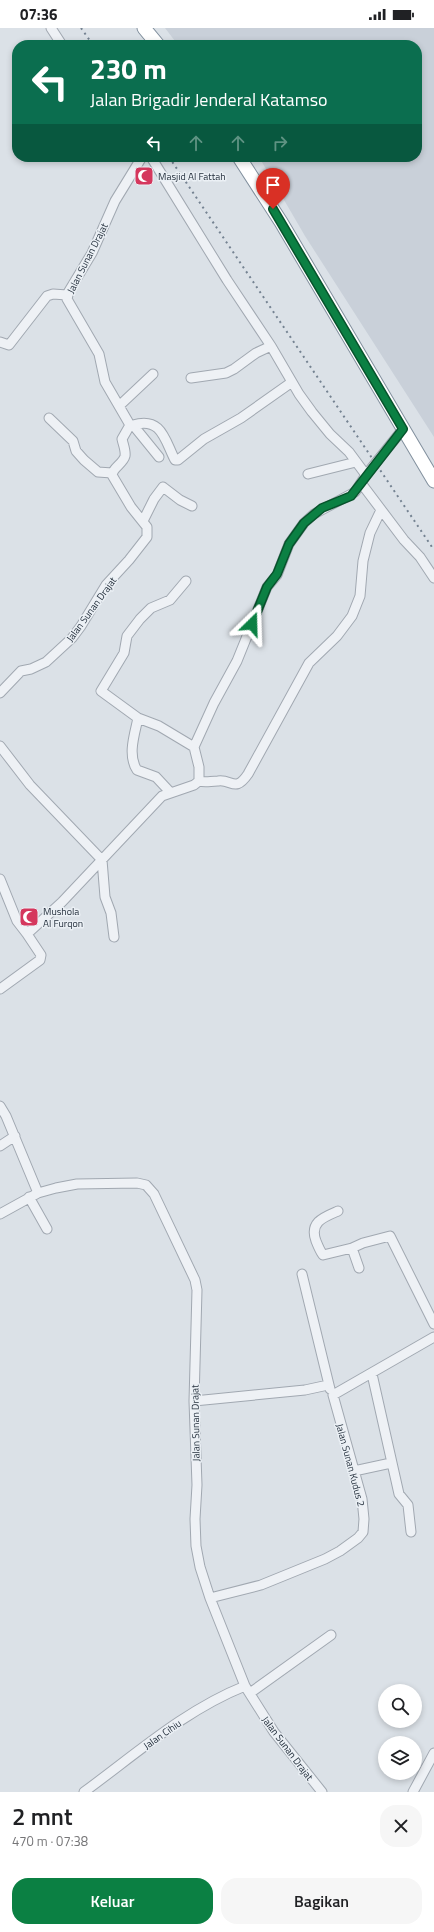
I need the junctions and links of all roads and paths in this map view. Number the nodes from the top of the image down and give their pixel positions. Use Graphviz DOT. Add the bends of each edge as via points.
graph roads {
  1 [pos="51,28"];
  2 [pos="144,28"];
  3 [pos="59,40"];
  4 [pos="154,40"];
  5 [pos="139,162"];
  6 [pos="154,162"];
  7 [pos="243,162"];
  8 [pos="67,295"];
  9 [pos="0,342"];
  10 [pos="271,346"];
  11 [pos="153,374"];
  12 [pos="191,378"];
  13 [pos="292,382"];
  14 [pos="119,406"];
  15 [pos="49,418"];
  16 [pos="131,425"];
  17 [pos="403,429"];
  18 [pos="159,457"];
  19 [pos="356,462"];
  20 [pos="112,473"];
  21 [pos="308,474"];
  22 [pos="366,475"];
  23 [pos="434,481"];
  24 [pos="361,483"];
  25 [pos="192,506"];
  26 [pos="381,510"];
  27 [pos="143,522"];
  28 [pos="434,578"];
  29 [pos="186,581"];
  30 [pos="0,693"];
  31 [pos="138,718"];
  32 [pos="0,746"];
  33 [pos="194,747"];
  34 [pos="199,781"];
  35 [pos="170,792"];
  36 [pos="102,860"];
  37 [pos="0,879"];
  38 [pos="27,934"];
  39 [pos="114,937"];
  40 [pos="0,989"];
  41 [pos="0,1106"];
  42 [pos="15,1136"];
  43 [pos="0,1146"];
  44 [pos="38,1193"];
  45 [pos="29,1197"];
  46 [pos="338,1210"];
  47 [pos="0,1214"];
  48 [pos="46,1230"];
  49 [pos="352,1248"];
  50 [pos="359,1268"];
  51 [pos="302,1274"];
  52 [pos="434,1324"];
  53 [pos="434,1337"];
  54 [pos="372,1374"];
  55 [pos="328,1384"];
  56 [pos="333,1395"];
  57 [pos="194,1401"];
  58 [pos="391,1463"];
  59 [pos="354,1471"];
  60 [pos="411,1532"];
  61 [pos="210,1598"];
  62 [pos="331,1635"];
  63 [pos="248,1689"];
  64 [pos="434,1753"];
  65 [pos="84,1792"];
  66 [pos="322,1792"];
  67 [pos="413,1792"];
  1 -- 3 [label="street"];
  2 -- 4 [label="highway"];
  5 -- 8 [label="street, Jalan Sunan Drajat" via="115,201 92,253"];
  6 -- 10 [label="street"];
  7 -- 17 [label="highway"];
  8 -- 9 [label="street" via="48,296 9,345"];
  8 -- 14 [label="street, Jalan Sunan Drajat" via="69,303 99,354 105,382"];
  10 -- 12 [label="street" via="226,373"];
  10 -- 13 [label="street"];
  11 -- 14 [label="street"];
  13 -- 16 [label="street" via="178,460 175,460 166,437 154,426 142,422"];
  13 -- 19 [label="street" via="312,412"];
  14 -- 16 [label="street, Jalan Sunan Drajat"];
  15 -- 20 [label="street" via="74,441 76,452 84,460 100,473"];
  16 -- 18 [label="street, Jalan Sunan Drajat"];
  16 -- 20 [label="street" via="122,439 124,459"];
  17 -- 22 [label="street"];
  17 -- 23 [label="highway"];
  19 -- 21 [label="street"];
  19 -- 22 [label="street"];
  20 -- 27 [label="street" via="131,507"];
  22 -- 24 [label="street"];
  24 -- 26 [label="street"];
  24 -- 33 [label="street" via="351,496 314,514 289,544 277,574 267,587 237,661"];
  25 -- 27 [label="street" via="163,487"];
  26 -- 28 [label="street"];
  26 -- 34 [label="street" via="370,533 363,561 360,596 352,616 337,636 309,663 248,774 241,782 235,784 219,780 206,783"];
  27 -- 30 [label="street, Jalan Sunan Drajat" via="148,527 147,537 106,585 72,638 46,662 21,671"];
  29 -- 31 [label="street" via="170,600 151,608 140,619 127,636 124,653 101,689"];
  31 -- 33 [label="street" via="172,733"];
  31 -- 35 [label="street" via="133,750 135,767 156,777"];
  32 -- 36 [label="street" via="30,786"];
  33 -- 34 [label="street" via="199,767"];
  34 -- 35 [label="street"];
  35 -- 36 [label="street" via="156,802"];
  36 -- 38 [label="street"];
  36 -- 39 [label="street" via="104,897 111,913"];
  37 -- 38 [label="street" via="17,921"];
  38 -- 40 [label="street" via="40,955 40,960"];
  41 -- 42 [label="street"];
  42 -- 43 [label="street"];
  42 -- 44 [label="street"];
  44 -- 45 [label="street, Jalan Sunan Drajat"];
  44 -- 57 [label="street, Jalan Sunan Drajat" via="77,1184 108,1183 146,1185 151,1190 195,1280 197,1290"];
  45 -- 47 [label="street, Jalan Sunan Drajat"];
  45 -- 48 [label="street"];
  46 -- 49 [label="street" via="317,1221 314,1236 323,1255"];
  49 -- 50 [label="street"];
  49 -- 52 [label="street" via="390,1236"];
  51 -- 55 [label="street, Jalan Sunan Kudus 2"];
  53 -- 54 [label="street"];
  54 -- 56 [label="street"];
  54 -- 58 [label="street"];
  55 -- 56 [label="street, Jalan Sunan Kudus 2"];
  55 -- 57 [label="street" via="306,1390"];
  56 -- 59 [label="street, Jalan Sunan Kudus 2"];
  57 -- 61 [label="street, Jalan Sunan Drajat" via="196,1546 202,1577"];
  58 -- 59 [label="street"];
  58 -- 60 [label="street" via="399,1494 408,1504"];
  59 -- 61 [label="street, Jalan Sunan Kudus 2" via="362,1499 364,1519 363,1532 358,1538 340,1551 309,1566 261,1585"];
  61 -- 63 [label="street, Jalan Sunan Drajat"];
  62 -- 63 [label="street, Jalan Cihiu"];
  63 -- 65 [label="street, Jalan Cihiu" via="203,1706 122,1762"];
  63 -- 66 [label="street, Jalan Sunan Drajat" via="274,1732"];
  64 -- 67 [label="street"];
}
